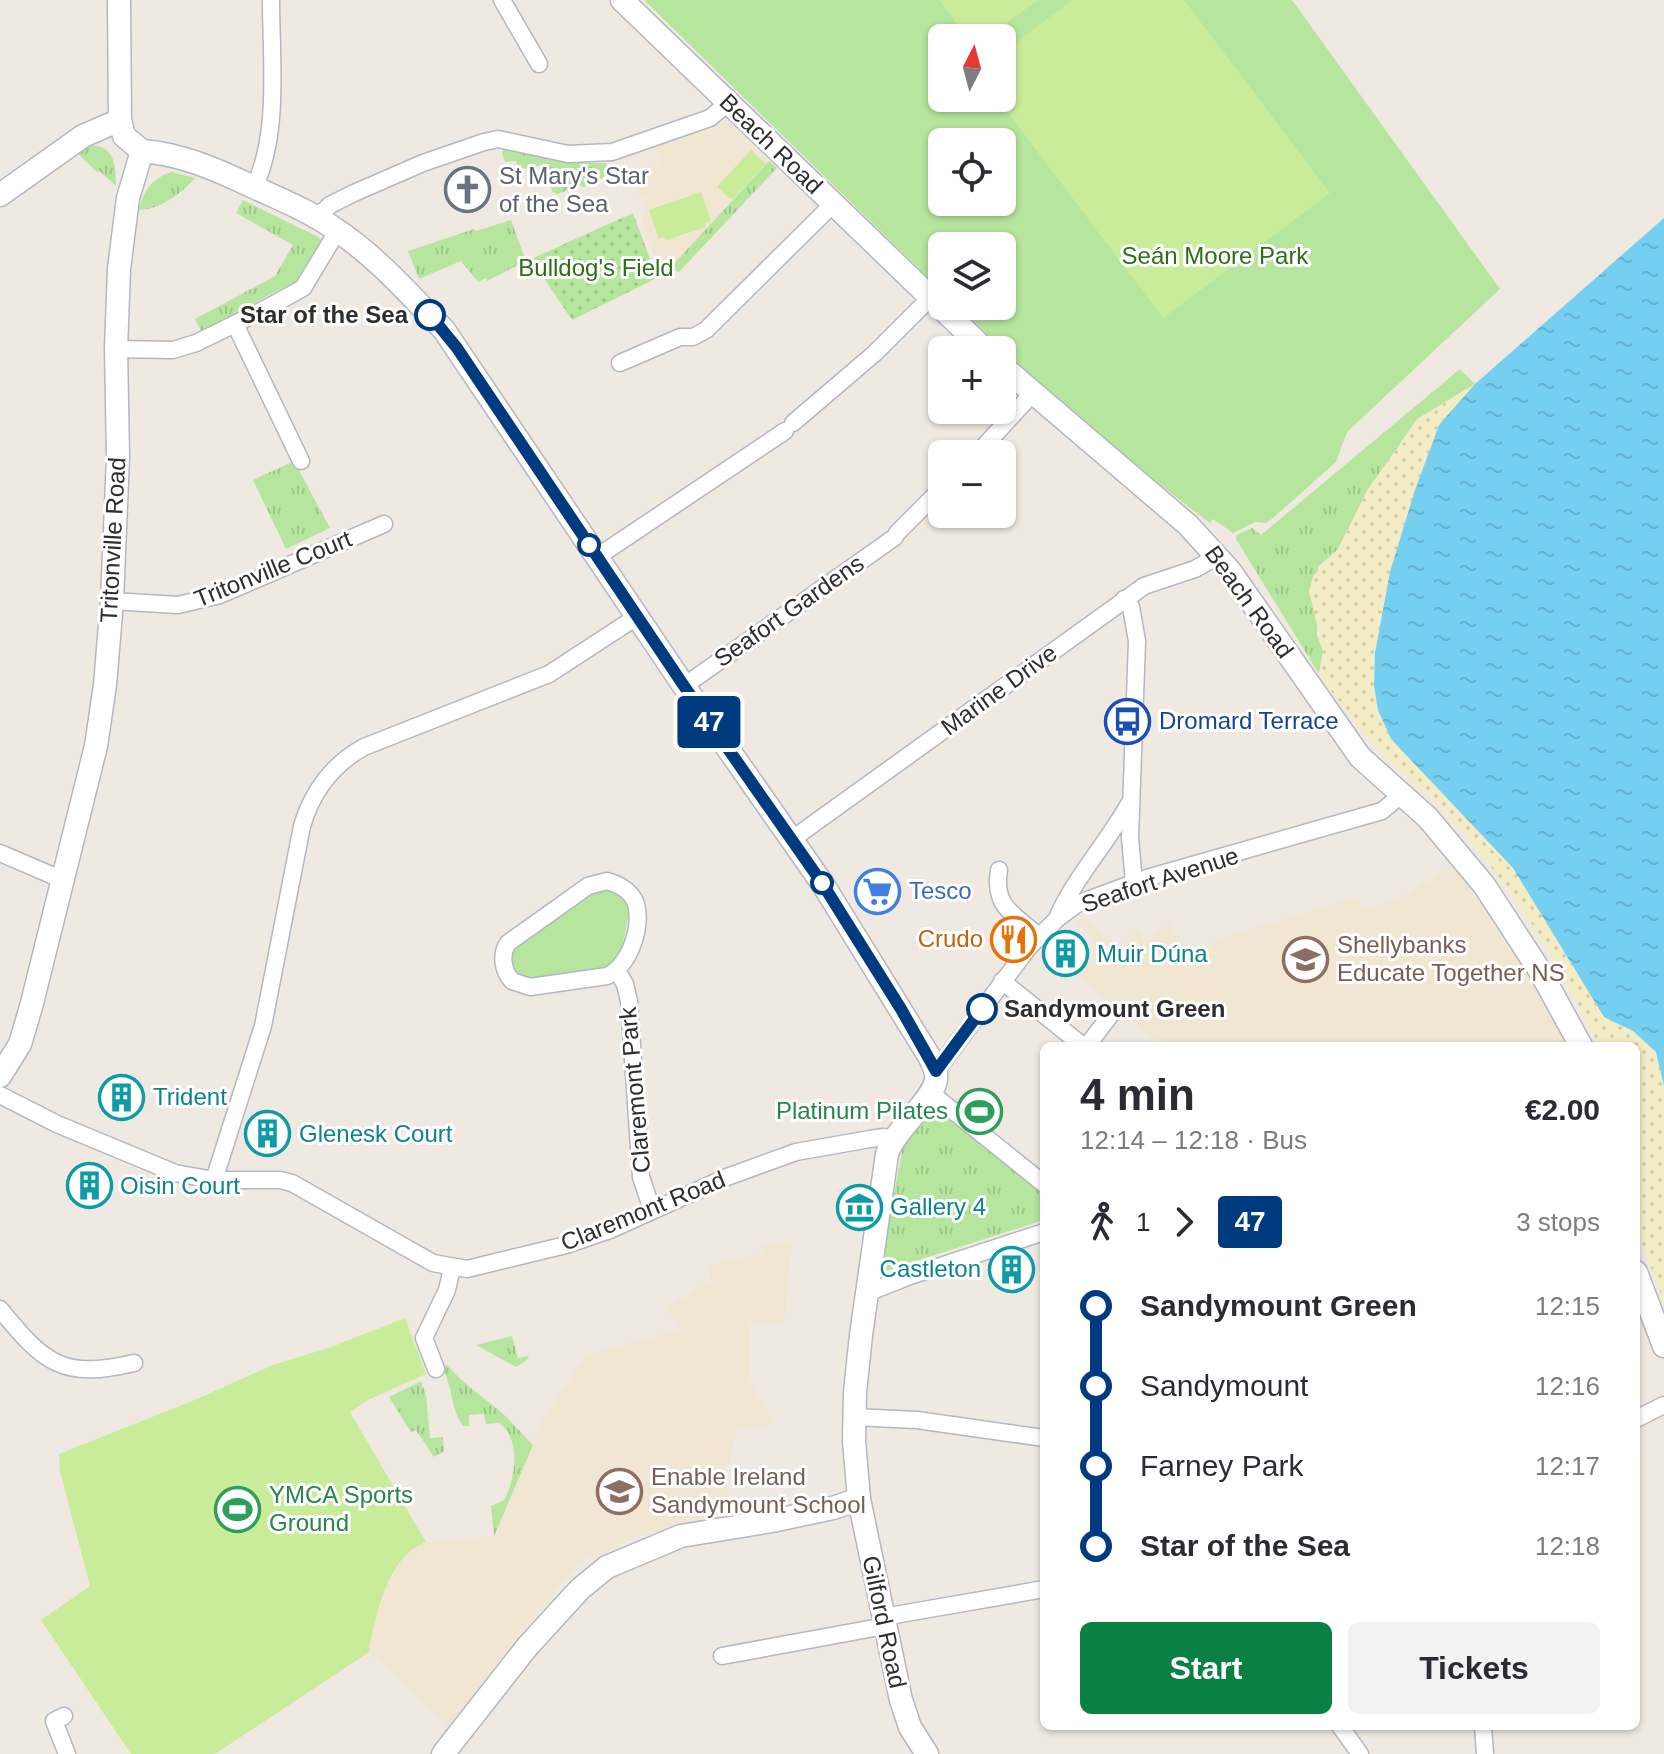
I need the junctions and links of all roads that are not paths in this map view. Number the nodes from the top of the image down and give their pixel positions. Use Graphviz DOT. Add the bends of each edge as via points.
graph roads {
  1 [pos="119,0"];
  2 [pos="271,0"];
  3 [pos="502,0"];
  4 [pos="624,2"];
  5 [pos="539,64"];
  6 [pos="729,102"];
  7 [pos="120,120"];
  8 [pos="142,151"];
  9 [pos="254,188"];
  10 [pos="0,195"];
  11 [pos="833,204"];
  12 [pos="317,217"];
  13 [pos="338,230"];
  14 [pos="928,298"];
  15 [pos="928,300"];
  16 [pos="952,320"];
  17 [pos="235,324"];
  18 [pos="970,336"];
  19 [pos="116,349"];
  20 [pos="620,363"];
  21 [pos="1016,379"];
  22 [pos="1032,394"];
  23 [pos="990,440"];
  24 [pos="301,461"];
  25 [pos="928,502"];
  26 [pos="384,524"];
  27 [pos="597,557"];
  28 [pos="1216,557"];
  29 [pos="1124,599"];
  30 [pos="112,601"];
  31 [pos="638,616"];
  32 [pos="684,686"];
  33 [pos="1401,795"];
  34 [pos="1130,801"];
  35 [pos="791,840"];
  36 [pos="0,853"];
  37 [pos="999,870"];
  38 [pos="63,880"];
  39 [pos="1134,883"];
  40 [pos="1058,918"];
  41 [pos="1038,936"];
  42 [pos="617,971"];
  43 [pos="1002,981"];
  44 [pos="1112,1013"];
  45 [pos="1080,1042"];
  46 [pos="1088,1042"];
  47 [pos="1579,1042"];
  48 [pos="936,1071"];
  49 [pos="0,1076"];
  50 [pos="932,1094"];
  51 [pos="0,1095"];
  52 [pos="892,1140"];
  53 [pos="214,1180"];
  54 [pos="1040,1181"];
  55 [pos="652,1210"];
  56 [pos="1040,1233"];
  57 [pos="452,1268"];
  58 [pos="1640,1283"];
  59 [pos="867,1293"];
  60 [pos="0,1309"];
  61 [pos="1664,1346"];
  62 [pos="134,1363"];
  63 [pos="436,1369"];
  64 [pos="1664,1405"];
  65 [pos="854,1417"];
  66 [pos="1640,1417"];
  67 [pos="1040,1437"];
  68 [pos="859,1499"];
  69 [pos="1040,1590"];
  70 [pos="884,1622"];
  71 [pos="722,1656"];
  72 [pos="64,1716"];
  73 [pos="1343,1730"];
  74 [pos="1483,1730"];
  75 [pos="921,1752"];
  76 [pos="67,1754"];
  77 [pos="443,1754"];
  78 [pos="1360,1754"];
  79 [pos="1485,1754"];
  1 -- 7 [label="street"];
  2 -- 9 [label="street" via="270,132"];
  3 -- 5 [label="street"];
  4 -- 6 [label="street, Beach Road"];
  6 -- 11 [label="street, Beach Road"];
  6 -- 12 [label="street" via="710,118 612,152 568,154 498,139 484,142 354,193"];
  7 -- 8 [label="street" via="124,136"];
  7 -- 10 [label="street" via="83,136"];
  8 -- 9 [label="street" via="182,157"];
  8 -- 19 [label="street, Tritonville Road" via="128,198"];
  9 -- 12 [label="street"];
  11 -- 14 [label="street, Beach Road"];
  11 -- 20 [label="street" via="706,330"];
  12 -- 13 [label="street"];
  13 -- 17 [label="street" via="303,288"];
  13 -- 27 [label="street" via="444,330"];
  15 -- 27 [label="street" via="789,427"];
  16 -- 18 [label="street, Beach Road"];
  17 -- 19 [label="street" via="173,350"];
  17 -- 24 [label="street"];
  19 -- 30 [label="street, Tritonville Road"];
  21 -- 22 [label="street, Beach Road"];
  22 -- 23 [label="street"];
  22 -- 28 [label="street, Beach Road" via="1188,525"];
  25 -- 32 [label="street, Seafort Gardens" via="896,535"];
  26 -- 30 [label="street, Tritonville Court" via="220,595 178,605"];
  27 -- 31 [label="street"];
  28 -- 29 [label="street, Marine Drive"];
  28 -- 33 [label="street, Beach Road" via="1360,757"];
  29 -- 34 [label="street" via="1131,607 1137,641"];
  29 -- 35 [label="street, Marine Drive"];
  30 -- 38 [label="street, Tritonville Road" via="96,746"];
  31 -- 32 [label="street"];
  31 -- 53 [label="street" via="549,674 360,749 340,762 318,789 297,845 263,1026"];
  32 -- 35 [label="street"];
  33 -- 39 [label="street, Seafort Avenue" via="1382,811"];
  33 -- 47 [label="street, Beach Road" via="1428,818 1484,885"];
  34 -- 39 [label="street"];
  34 -- 40 [label="street" via="1069,891"];
  35 -- 48 [label="street"];
  36 -- 38 [label="street"];
  37 -- 41 [label="street" via="999,899"];
  38 -- 49 [label="street, Tritonville Road" via="20,1044"];
  39 -- 40 [label="street, Seafort Avenue" via="1077,904"];
  40 -- 41 [label="street, Seafort Avenue"];
  41 -- 43 [label="street, Seafort Avenue"];
  42 -- 42 [label="street, Claremont Park" via="630,952 636,904 631,894 607,881 578,893 508,943 503,953 508,977 524,987"];
  42 -- 55 [label="street, Claremont Park" via="629,1001 641,1177"];
  43 -- 45 [label="street"];
  43 -- 48 [label="street, Seafort Avenue"];
  44 -- 46 [label="street"];
  48 -- 50 [label="street"];
  50 -- 52 [label="street"];
  50 -- 54 [label="street"];
  51 -- 53 [label="street, Claremont Road" via="145,1162"];
  52 -- 55 [label="street, Claremont Road" via="796,1152"];
  52 -- 59 [label="street"];
  53 -- 57 [label="street, Claremont Road" via="292,1183 433,1263"];
  55 -- 57 [label="street, Claremont Road" via="566,1245 475,1268"];
  56 -- 59 [label="street"];
  57 -- 63 [label="street" via="424,1338"];
  58 -- 61 [label="street"];
  59 -- 65 [label="street, Gilford Road"];
  60 -- 62 [label="street" via="54,1364 83,1371"];
  64 -- 66 [label="street"];
  65 -- 67 [label="street"];
  65 -- 68 [label="street, Gilford Road"];
  68 -- 70 [label="street, Gilford Road"];
  68 -- 77 [label="street" via="681,1536 607,1567 536,1636"];
  69 -- 70 [label="street"];
  70 -- 71 [label="street"];
  70 -- 75 [label="street, Gilford Road" via="901,1700"];
  72 -- 76 [label="street" via="54,1721"];
  73 -- 78 [label="street"];
  74 -- 79 [label="street"];
}
